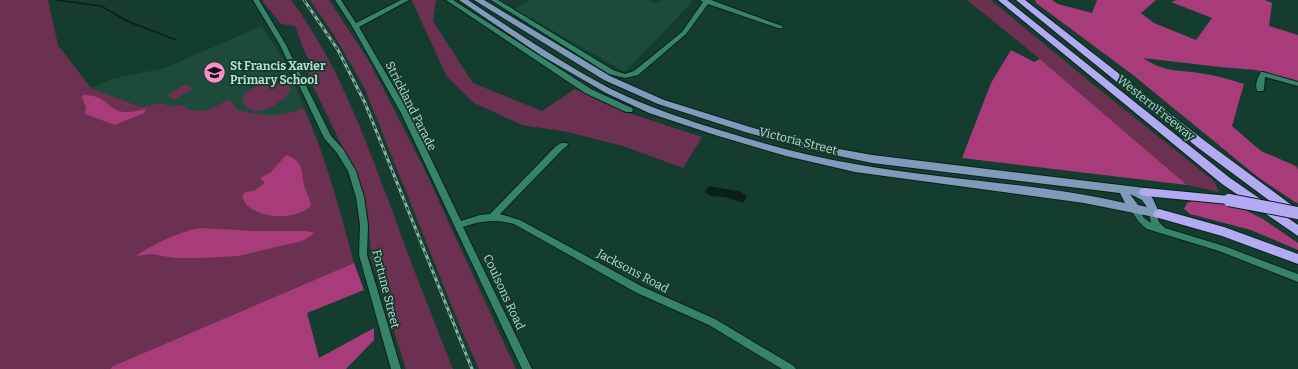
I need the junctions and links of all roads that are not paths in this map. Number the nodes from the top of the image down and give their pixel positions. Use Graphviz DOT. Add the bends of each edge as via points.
graph roads {
  1 [pos="256,0"];
  2 [pos="338,0"];
  3 [pos="406,0"];
  4 [pos="449,0"];
  5 [pos="463,0"];
  6 [pos="478,0"];
  7 [pos="494,0"];
  8 [pos="706,0"];
  9 [pos="1002,0"];
  10 [pos="1020,0"];
  11 [pos="355,26"];
  12 [pos="780,28"];
  13 [pos="572,53"];
  14 [pos="1298,84"];
  15 [pos="1260,89"];
  16 [pos="629,105"];
  17 [pos="564,145"];
  18 [pos="1125,189"];
  19 [pos="1145,192"];
  20 [pos="1134,208"];
  21 [pos="1156,213"];
  22 [pos="1298,214"];
  23 [pos="493,216"];
  24 [pos="458,225"];
  25 [pos="1298,231"];
  26 [pos="1167,232"];
  27 [pos="1298,259"];
  28 [pos="1298,278"];
  29 [pos="396,369"];
  30 [pos="527,369"];
  31 [pos="791,369"];
  1 -- 29 [label="street, Fortune Street" via="283,45 328,138 340,150 352,171 360,197 364,225 363,255"];
  2 -- 11 [label="street, Strickland Parade"];
  3 -- 11 [label="street"];
  4 -- 16 [label="street" via="588,91"];
  5 -- 13 [label="main road" via="555,54 562,57"];
  5 -- 16 [label="main road, Victoria Street"];
  6 -- 13 [label="main road, Victoria Street"];
  7 -- 13 [label="street"];
  8 -- 12 [label="street"];
  8 -- 13 [label="street" via="680,37 636,74 625,76 611,72"];
  9 -- 25 [label="highway, Western Freeway" via="1226,181"];
  10 -- 22 [label="highway, Western Freeway" via="1241,175"];
  11 -- 24 [label="street, Strickland Parade" via="407,116"];
  13 -- 16 [label="main road" via="567,59 569,62"];
  13 -- 18 [label="main road, Victoria Street" via="607,78 661,102 806,146 901,163"];
  14 -- 15 [label="street" via="1264,74 1260,78"];
  16 -- 20 [label="main road, Victoria Street" via="771,149 834,164"];
  17 -- 23 [label="street"];
  18 -- 19 [label="main road, Victoria Street"];
  18 -- 20 [label="main road" via="1127,198"];
  18 -- 21 [label="main road" via="1147,198"];
  19 -- 22 [label="highway, bridge" via="1229,200"];
  20 -- 21 [label="main road, Victoria Street"];
  20 -- 26 [label="street" via="1145,224"];
  21 -- 26 [label="street" via="1155,224"];
  21 -- 27 [label="highway" via="1224,232"];
  23 -- 24 [label="street, Jacksons Road"];
  23 -- 31 [label="street, Jacksons Road" via="528,227 640,290 712,322"];
  24 -- 30 [label="street, Coulsons Road"];
  26 -- 28 [label="street" via="1221,248"];
}
